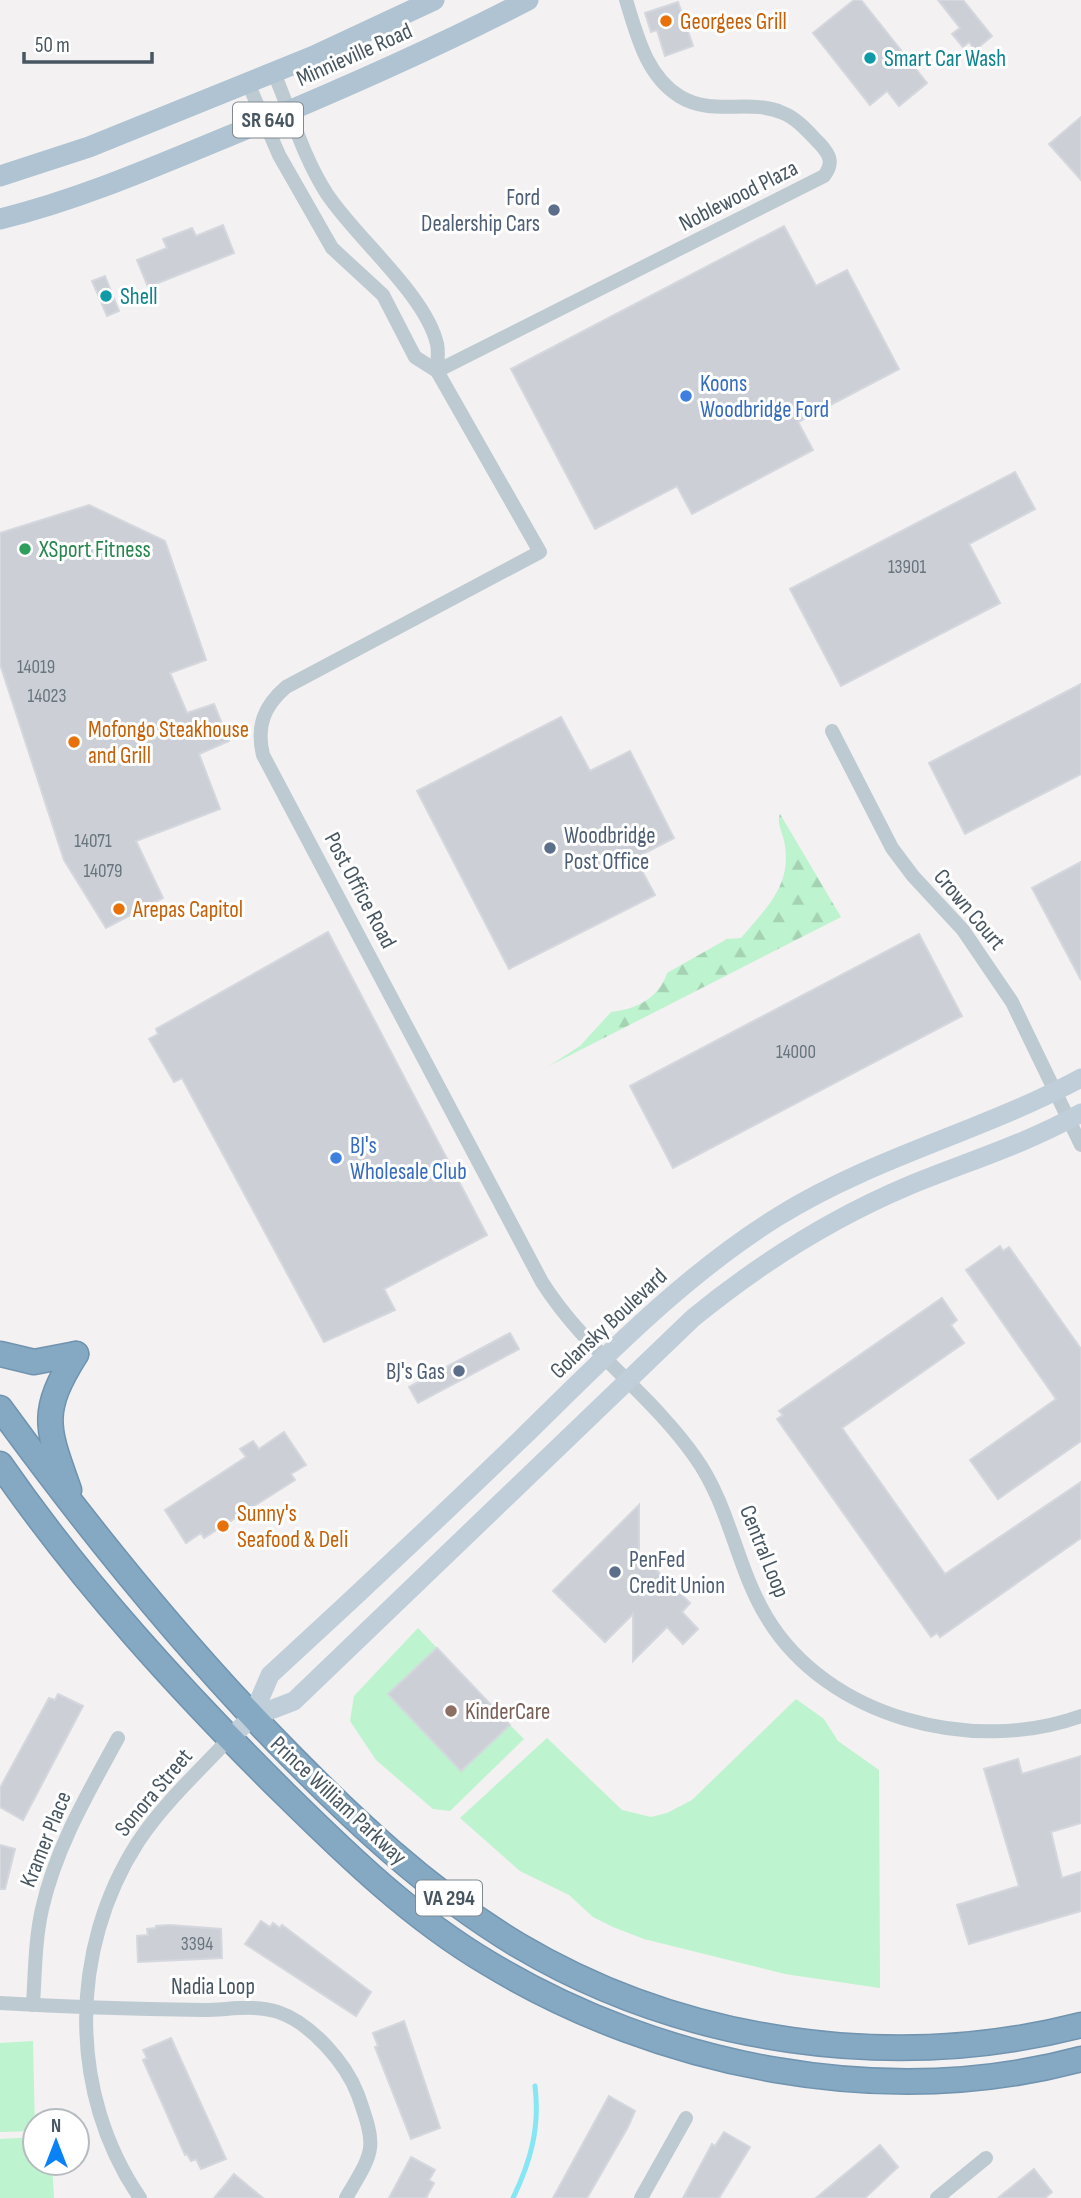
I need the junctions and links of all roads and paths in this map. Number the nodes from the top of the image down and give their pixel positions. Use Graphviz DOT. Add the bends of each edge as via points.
graph roads {
  1 [pos="434,0"];
  2 [pos="528,0"];
  3 [pos="626,0"];
  4 [pos="274,73"];
  5 [pos="248,83"];
  6 [pos="290,111"];
  7 [pos="264,121"];
  8 [pos="0,176"];
  9 [pos="0,219"];
  10 [pos="437,371"];
  11 [pos="831,731"];
  12 [pos="1081,1077"];
  13 [pos="1054,1093"];
  14 [pos="1074,1117"];
  15 [pos="1081,1145"];
  16 [pos="0,1354"];
  17 [pos="604,1360"];
  18 [pos="627,1383"];
  19 [pos="0,1408"];
  20 [pos="0,1464"];
  21 [pos="78,1515"];
  22 [pos="1081,1716"];
  23 [pos="252,1717"];
  24 [pos="118,1738"];
  25 [pos="229,1739"];
  26 [pos="0,2003"];
  27 [pos="33,2005"];
  28 [pos="85,2008"];
  29 [pos="1081,2025"];
  30 [pos="1081,2059"];
  31 [pos="686,2118"];
  32 [pos="986,2158"];
  33 [pos="140,2198"];
  34 [pos="346,2198"];
  35 [pos="641,2198"];
  36 [pos="937,2198"];
  1 -- 4 [label="main road, Minnieville Road / SR 640"];
  2 -- 6 [label="main road, Minnieville Road / SR 640" via="382,73"];
  3 -- 10 [label="street, Noblewood Plaza" via="649,65 678,96 716,108 757,107 786,113 827,152 829,169 824,176 736,223"];
  4 -- 5 [label="main road, Minnieville Road / SR 640"];
  4 -- 6 [label="street"];
  5 -- 7 [label="street"];
  5 -- 8 [label="main road, Minnieville Road / SR 640" via="89,148"];
  6 -- 7 [label="main road, Minnieville Road / SR 640"];
  6 -- 10 [label="street" via="327,194 420,310 437,344"];
  7 -- 9 [label="main road, Minnieville Road / SR 640" via="36,211"];
  7 -- 10 [label="street" via="332,248 383,295 415,357"];
  10 -- 17 [label="street, Post Office Road" via="540,552 286,687 265,711 260,740 263,755 542,1282 577,1332"];
  11 -- 13 [label="street, Crown Court" via="892,848 963,930 1012,1002"];
  12 -- 13 [label="street, Golansky Boulevard"];
  13 -- 14 [label="street, Crown Court"];
  13 -- 17 [label="street, Golansky Boulevard" via="880,1162 779,1216 687,1282"];
  14 -- 15 [label="street, Crown Court"];
  14 -- 18 [label="street, Golansky Boulevard" via="908,1186 805,1238 703,1310"];
  16 -- 21 [label="highway" via="34,1362 76,1354 54,1390 49,1420 51,1440"];
  17 -- 18 [label="street, Central Loop"];
  17 -- 23 [label="street, Golansky Boulevard" via="270,1675"];
  18 -- 22 [label="street, Central Loop" via="697,1460 729,1520 748,1580 768,1619 785,1643 820,1676 876,1706 951,1729 1015,1731"];
  18 -- 23 [label="street, Golansky Boulevard" via="294,1701"];
  19 -- 21 [label="highway, Prince William Parkway / VA 294"];
  20 -- 25 [label="highway, Prince William Parkway / VA 294" via="154,1659"];
  21 -- 23 [label="highway, Prince William Parkway / VA 294"];
  23 -- 25 [label="street, Golansky Boulevard"];
  23 -- 29 [label="highway, Prince William Parkway / VA 294" via="428,1882 520,1946 623,1995 716,2025 825,2044 942,2046 1002,2041"];
  24 -- 27 [label="street, Kramer Place" via="71,1827 49,1884 38,1932"];
  25 -- 28 [label="street, Sonora Street" via="136,1844 98,1930"];
  25 -- 30 [label="highway, Prince William Parkway / VA 294" via="372,1876 452,1940 534,1989 643,2035 726,2059 837,2077 952,2078"];
  26 -- 27 [label="street, Nadia Loop"];
  27 -- 28 [label="street, Nadia Loop"];
  28 -- 33 [label="street, Sonora Street" via="86,2045 102,2122 114,2154"];
  28 -- 34 [label="street, Nadia Loop" via="258,2008 289,2017 347,2069 371,2132 372,2151"];
  31 -- 35 [label="street"];
  32 -- 36 [label="street"];
}
